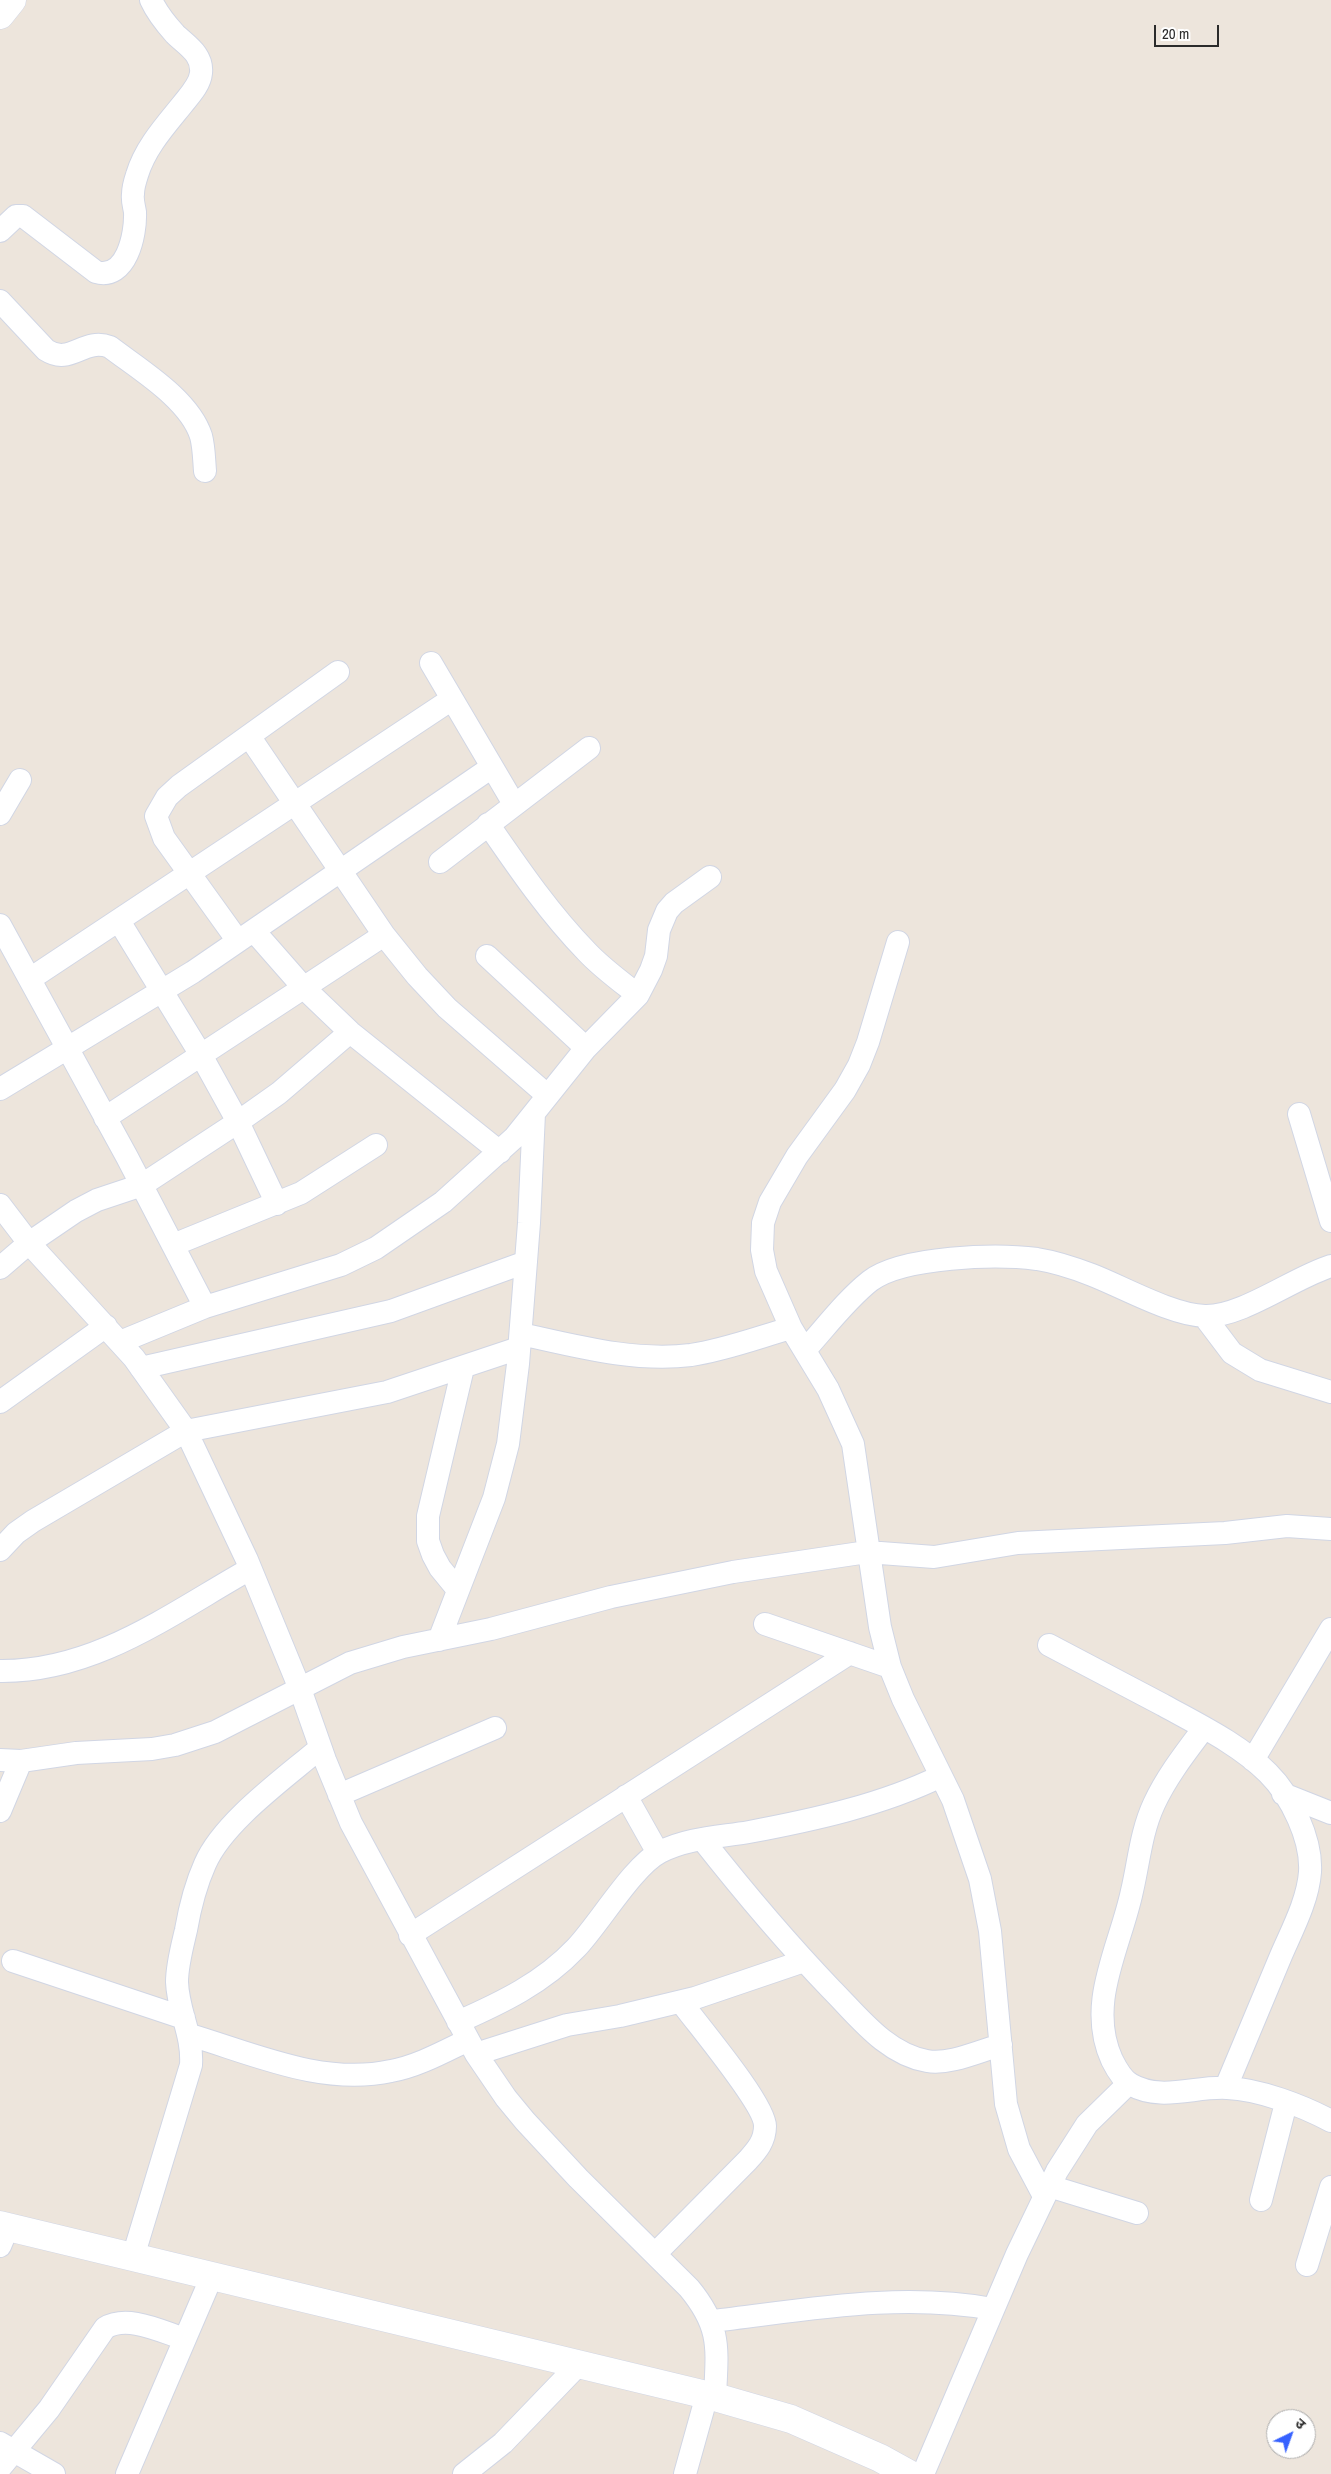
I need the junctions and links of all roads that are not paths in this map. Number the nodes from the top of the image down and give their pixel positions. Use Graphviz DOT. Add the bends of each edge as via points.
graph roads {
  1 [pos="12,0"];
  2 [pos="151,0"];
  3 [pos="0,16"];
  4 [pos="0,231"];
  5 [pos="0,301"];
  6 [pos="205,471"];
  7 [pos="431,663"];
  8 [pos="338,672"];
  9 [pos="452,699"];
  10 [pos="249,736"];
  11 [pos="589,748"];
  12 [pos="492,766"];
  13 [pos="20,780"];
  14 [pos="296,804"];
  15 [pos="514,804"];
  16 [pos="0,814"];
  17 [pos="488,824"];
  18 [pos="440,862"];
  19 [pos="342,871"];
  20 [pos="192,874"];
  21 [pos="710,876"];
  22 [pos="119,921"];
  23 [pos="0,925"];
  24 [pos="384,935"];
  25 [pos="246,936"];
  26 [pos="898,942"];
  27 [pos="487,956"];
  28 [pos="30,979"];
  29 [pos="304,988"];
  30 [pos="162,992"];
  31 [pos="638,995"];
  32 [pos="350,1032"];
  33 [pos="586,1048"];
  34 [pos="67,1049"];
  35 [pos="201,1055"];
  36 [pos="0,1090"];
  37 [pos="541,1104"];
  38 [pos="1299,1114"];
  39 [pos="106,1118"];
  40 [pos="238,1122"];
  41 [pos="376,1145"];
  42 [pos="500,1152"];
  43 [pos="142,1185"];
  44 [pos="0,1204"];
  45 [pos="277,1204"];
  46 [pos="1331,1221"];
  47 [pos="29,1243"];
  48 [pos="173,1245"];
  49 [pos="526,1262"];
  50 [pos="1331,1266"];
  51 [pos="0,1268"];
  52 [pos="205,1307"];
  53 [pos="1204,1316"];
  54 [pos="792,1328"];
  55 [pos="113,1334"];
  56 [pos="520,1341"];
  57 [pos="805,1350"];
  58 [pos="142,1368"];
  59 [pos="463,1368"];
  60 [pos="1331,1392"];
  61 [pos="0,1402"];
  62 [pos="186,1431"];
  63 [pos="1331,1530"];
  64 [pos="0,1550"];
  65 [pos="867,1552"];
  66 [pos="250,1569"];
  67 [pos="458,1590"];
  68 [pos="765,1624"];
  69 [pos="1331,1629"];
  70 [pos="439,1640"];
  71 [pos="1049,1645"];
  72 [pos="850,1653"];
  73 [pos="890,1667"];
  74 [pos="0,1671"];
  75 [pos="300,1688"];
  76 [pos="495,1728"];
  77 [pos="1204,1728"];
  78 [pos="320,1748"];
  79 [pos="1253,1760"];
  80 [pos="10,1761"];
  81 [pos="941,1776"];
  82 [pos="1283,1794"];
  83 [pos="339,1795"];
  84 [pos="626,1796"];
  85 [pos="0,1811"];
  86 [pos="1331,1814"];
  87 [pos="702,1839"];
  88 [pos="658,1853"];
  89 [pos="410,1935"];
  90 [pos="13,1961"];
  91 [pos="804,1961"];
  92 [pos="681,2002"];
  93 [pos="187,2027"];
  94 [pos="468,2039"];
  95 [pos="1001,2045"];
  96 [pos="1129,2083"];
  97 [pos="1226,2087"];
  98 [pos="1286,2102"];
  99 [pos="1331,2121"];
  100 [pos="1331,2187"];
  101 [pos="1047,2191"];
  102 [pos="1261,2200"];
  103 [pos="1137,2213"];
  104 [pos="3,2233"];
  105 [pos="655,2254"];
  106 [pos="133,2257"];
  107 [pos="1307,2266"];
  108 [pos="212,2276"];
  109 [pos="993,2309"];
  110 [pos="712,2321"];
  111 [pos="185,2340"];
  112 [pos="580,2363"];
  113 [pos="711,2396"];
  114 [pos="7,2447"];
  115 [pos="0,2468"];
  116 [pos="54,2474"];
  117 [pos="127,2474"];
  118 [pos="464,2474"];
  119 [pos="685,2474"];
  120 [pos="909,2474"];
  121 [pos="923,2474"];
  1 -- 3 [label="main road"];
  2 -- 4 [label="street" via="157,14 196,52 202,73 197,85 143,160 132,194 133,228 120,267 104,274 96,272 23,216 16,216"];
  5 -- 6 [label="street" via="54,355 62,357 92,344 102,344 176,399 190,415 200,435"];
  7 -- 9 [label="street"];
  8 -- 10 [label="street"];
  9 -- 12 [label="street"];
  9 -- 14 [label="street"];
  10 -- 14 [label="street"];
  10 -- 20 [label="street" via="179,786 167,797 156,816 164,838"];
  11 -- 15 [label="street"];
  12 -- 15 [label="street"];
  12 -- 19 [label="street"];
  13 -- 16 [label="street"];
  14 -- 19 [label="street"];
  14 -- 20 [label="street"];
  15 -- 17 [label="street"];
  17 -- 18 [label="street"];
  17 -- 31 [label="street" via="559,922 588,954"];
  19 -- 24 [label="street"];
  19 -- 25 [label="street"];
  20 -- 22 [label="street"];
  20 -- 25 [label="street"];
  21 -- 31 [label="street" via="674,902 667,911 659,930 654,963"];
  22 -- 28 [label="street"];
  22 -- 30 [label="street"];
  23 -- 28 [label="street"];
  24 -- 29 [label="street"];
  24 -- 37 [label="street" via="446,1008"];
  25 -- 29 [label="street"];
  25 -- 30 [label="street"];
  26 -- 54 [label="street" via="859,1065 846,1090 782,1180 763,1223 762,1250 766,1270"];
  27 -- 33 [label="street"];
  28 -- 34 [label="street"];
  29 -- 32 [label="street"];
  29 -- 35 [label="street"];
  30 -- 34 [label="street"];
  30 -- 35 [label="street"];
  31 -- 33 [label="street"];
  32 -- 40 [label="street"];
  32 -- 42 [label="street"];
  33 -- 37 [label="street"];
  34 -- 36 [label="street"];
  34 -- 39 [label="street"];
  35 -- 39 [label="street"];
  35 -- 40 [label="street"];
  37 -- 42 [label="street"];
  37 -- 49 [label="street"];
  38 -- 46 [label="street"];
  39 -- 43 [label="street"];
  40 -- 43 [label="street"];
  40 -- 45 [label="street"];
  41 -- 45 [label="street" via="335,1173"];
  42 -- 52 [label="street" via="443,1202 376,1248 302,1279"];
  43 -- 47 [label="street" via="76,1210"];
  43 -- 48 [label="street"];
  44 -- 47 [label="street"];
  45 -- 48 [label="street"];
  47 -- 51 [label="street"];
  47 -- 55 [label="street"];
  48 -- 52 [label="street"];
  49 -- 56 [label="street"];
  49 -- 58 [label="street" via="391,1311"];
  50 -- 53 [label="street" via="1295,1280 1247,1306 1229,1313"];
  52 -- 55 [label="street"];
  53 -- 57 [label="street" via="1179,1311 1090,1274 1039,1260 989,1258 929,1262 886,1272 870,1281"];
  53 -- 60 [label="street" via="1232,1353 1260,1370"];
  54 -- 56 [label="street" via="691,1355 618,1353"];
  54 -- 57 [label="street"];
  55 -- 58 [label="street"];
  55 -- 61 [label="street"];
  56 -- 59 [label="street"];
  56 -- 67 [label="street" via="502,1470"];
  57 -- 65 [label="street" via="828,1389 853,1444"];
  58 -- 62 [label="street"];
  59 -- 62 [label="street" via="368,1396"];
  59 -- 67 [label="street" via="428,1516 428,1542 433,1555"];
  62 -- 64 [label="street" via="33,1522 16,1533"];
  62 -- 66 [label="street"];
  63 -- 65 [label="street" via="1286,1526 1225,1533 1018,1543 934,1557"];
  65 -- 70 [label="street" via="679,1582"];
  65 -- 73 [label="street"];
  66 -- 74 [label="street" via="95,1654 50,1668"];
  66 -- 75 [label="street"];
  67 -- 70 [label="street"];
  68 -- 72 [label="street"];
  69 -- 79 [label="street"];
  70 -- 75 [label="street" via="350,1663"];
  71 -- 77 [label="street"];
  72 -- 73 [label="street"];
  72 -- 84 [label="street"];
  73 -- 81 [label="street"];
  75 -- 78 [label="street"];
  75 -- 80 [label="street" via="215,1732 175,1745"];
  76 -- 83 [label="street"];
  77 -- 79 [label="street"];
  77 -- 96 [label="street" via="1169,1776 1153,1806 1139,1849 1133,1890 1105,1984 1101,2008 1103,2032 1116,2069"];
  78 -- 83 [label="street"];
  78 -- 93 [label="street" via="233,1825 205,1862 189,1913 177,1982"];
  79 -- 82 [label="street" via="1269,1774"];
  80 -- 85 [label="street"];
  81 -- 87 [label="street" via="917,1788 866,1804 749,1832"];
  81 -- 95 [label="street" via="953,1800 980,1879 990,1931"];
  82 -- 86 [label="street"];
  82 -- 97 [label="street" via="1304,1832 1310,1852 1310,1874 1294,1926"];
  83 -- 89 [label="street" via="350,1823"];
  84 -- 88 [label="street"];
  84 -- 89 [label="street"];
  87 -- 88 [label="street"];
  87 -- 91 [label="street"];
  88 -- 94 [label="street" via="631,1879 576,1948 514,1996"];
  89 -- 94 [label="street"];
  90 -- 93 [label="street"];
  91 -- 92 [label="street"];
  91 -- 95 [label="street" via="878,2036 911,2056 943,2061"];
  92 -- 94 [label="street" via="620,2016"];
  92 -- 105 [label="street" via="752,2096 765,2124 759,2147"];
  93 -- 94 [label="street" via="306,2070 351,2076 373,2075 409,2066"];
  93 -- 106 [label="street" via="192,2064"];
  94 -- 105 [label="street" via="525,2121"];
  95 -- 101 [label="street" via="1011,2127 1028,2170"];
  96 -- 97 [label="street" via="1160,2093"];
  96 -- 101 [label="street" via="1087,2124"];
  97 -- 98 [label="street"];
  98 -- 99 [label="street"];
  98 -- 102 [label="street"];
  100 -- 107 [label="street"];
  101 -- 103 [label="street"];
  101 -- 109 [label="street"];
  104 -- 106 [label="main road"];
  105 -- 110 [label="street" via="689,2288"];
  106 -- 108 [label="main road"];
  108 -- 111 [label="street"];
  108 -- 112 [label="main road"];
  109 -- 110 [label="street" via="956,2302 894,2301"];
  109 -- 121 [label="street"];
  110 -- 113 [label="street" via="718,2345"];
  111 -- 114 [label="street" via="132,2323 112,2324 105,2328 49,2408"];
  111 -- 117 [label="street"];
  112 -- 113 [label="main road"];
  112 -- 118 [label="street" via="503,2443"];
  113 -- 119 [label="street"];
  113 -- 120 [label="main road" via="791,2419"];
  114 -- 115 [label="street"];
  114 -- 116 [label="street"];
}
